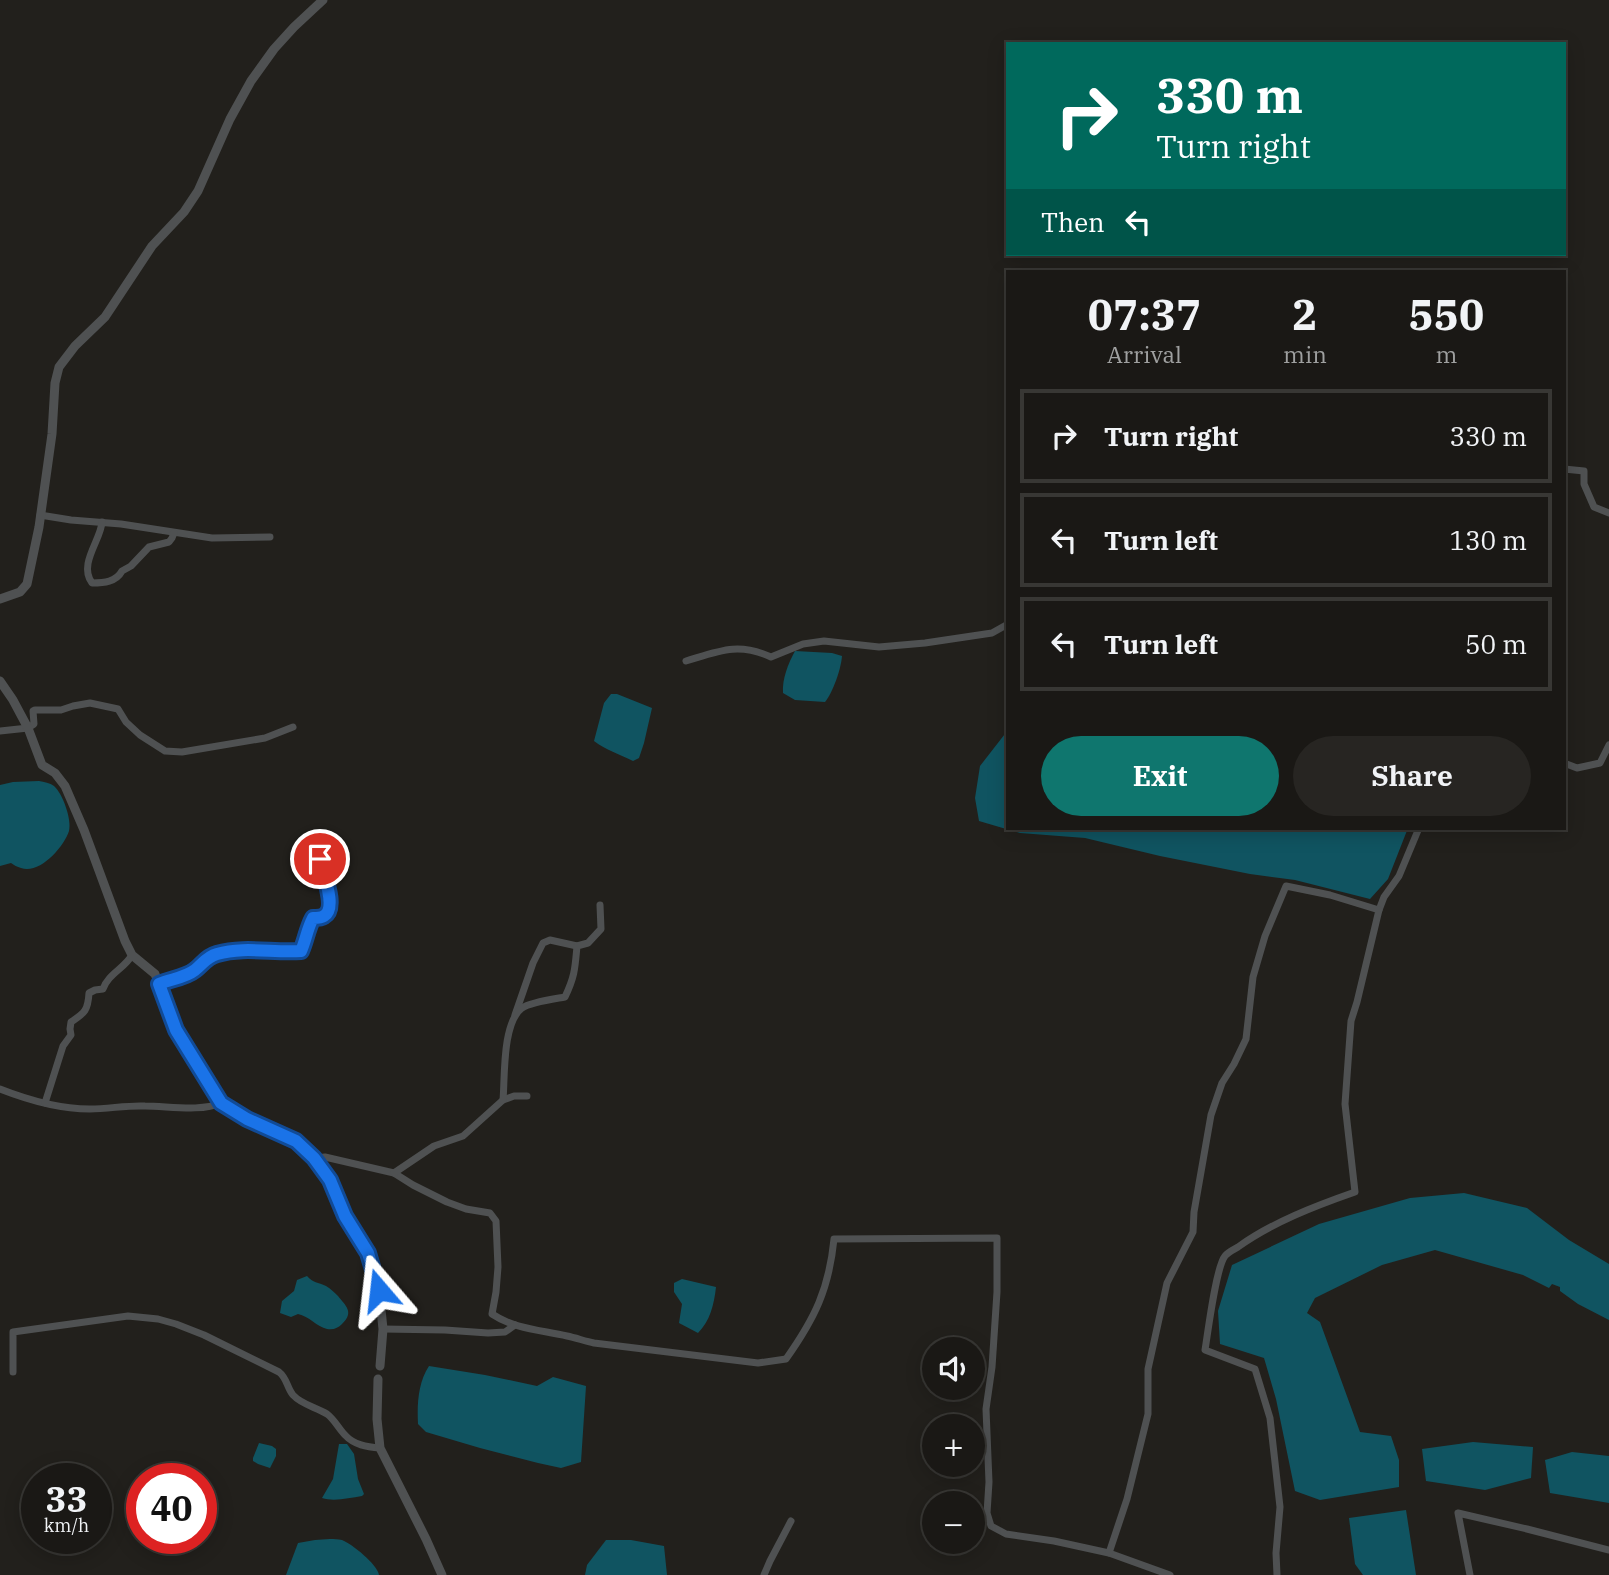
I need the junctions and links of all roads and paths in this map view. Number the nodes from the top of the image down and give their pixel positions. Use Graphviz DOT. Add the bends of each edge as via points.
graph roads {
  1 [pos="323,0"];
  2 [pos="1566,469"];
  3 [pos="1609,513"];
  4 [pos="40,515"];
  5 [pos="102,522"];
  6 [pos="174,533"];
  7 [pos="270,537"];
  8 [pos="0,589"];
  9 [pos="0,599"];
  10 [pos="1006,625"];
  11 [pos="686,661"];
  12 [pos="0,681"];
  13 [pos="293,727"];
  14 [pos="28,728"];
  15 [pos="0,731"];
  16 [pos="1609,744"];
  17 [pos="1566,764"];
  18 [pos="1418,830"];
  19 [pos="320,859"];
  20 [pos="600,905"];
  21 [pos="1379,910"];
  22 [pos="577,946"];
  23 [pos="132,954"];
  24 [pos="159,984"];
  25 [pos="512,1022"];
  26 [pos="0,1089"];
  27 [pos="527,1096"];
  28 [pos="503,1100"];
  29 [pos="45,1103"];
  30 [pos="221,1103"];
  31 [pos="314,1158"];
  32 [pos="394,1173"];
  33 [pos="515,1325"];
  34 [pos="383,1329"];
  35 [pos="380,1366"];
  36 [pos="13,1372"];
  37 [pos="378,1379"];
  38 [pos="380,1448"];
  39 [pos="791,1521"];
  40 [pos="1609,1550"];
  41 [pos="1109,1553"];
  42 [pos="1152,1572"];
  43 [pos="442,1575"];
  44 [pos="764,1575"];
  45 [pos="1170,1575"];
  46 [pos="1277,1575"];
  47 [pos="1470,1575"];
  1 -- 4 [label="street" via="274,49 251,81 184,212 152,246 104,317 60,367"];
  2 -- 3 [label="street" via="1584,471 1594,507"];
  4 -- 5 [label="street"];
  4 -- 9 [label="street" via="27,584 20,592"];
  5 -- 6 [label="street"];
  5 -- 6 [label="street" via="88,566 93,583 114,579 149,547 169,541"];
  6 -- 7 [label="street"];
  8 -- 9 [label="street"];
  10 -- 11 [label="street" via="983,635 925,643 879,647 824,641 771,657 739,648"];
  12 -- 14 [label="street"];
  13 -- 14 [label="street" via="265,738 165,751 139,735 118,709 90,703 61,710 35,709 34,724"];
  14 -- 15 [label="street"];
  14 -- 23 [label="street" via="42,765 65,786"];
  16 -- 17 [label="street" via="1600,763 1577,768"];
  18 -- 21 [label="street"];
  19 -- 24 [label="street" via="331,902 325,916 313,918 301,951 217,954 195,970"];
  20 -- 22 [label="street" via="601,929 588,943"];
  21 -- 41 [label="street" via="1286,886 1265,936 1253,977 1246,1040 1222,1083 1211,1115 1193,1232 1167,1283 1148,1369 1148,1414"];
  21 -- 46 [label="street" via="1351,1021 1345,1104 1355,1192 1279,1224 1224,1256 1205,1350 1255,1369 1262,1387 1280,1507"];
  22 -- 25 [label="street" via="574,979 565,997 522,1009"];
  22 -- 25 [label="street" via="550,940 543,943"];
  23 -- 24 [label="street" via="155,974"];
  23 -- 29 [label="street" via="103,989 89,993 89,1007 71,1022 71,1035 63,1046"];
  24 -- 30 [label="street" via="176,1030"];
  25 -- 28 [label="street"];
  26 -- 29 [label="street"];
  27 -- 28 [label="street"];
  28 -- 32 [label="street" via="463,1136 434,1146"];
  29 -- 30 [label="street" via="93,1110 142,1105 214,1107"];
  30 -- 31 [label="street" via="296,1141"];
  31 -- 32 [label="street"];
  31 -- 34 [label="street" via="368,1253 379,1290"];
  32 -- 33 [label="street" via="447,1202 490,1213 496,1221 498,1267 492,1314"];
  33 -- 34 [label="street" via="505,1332 488,1333"];
  33 -- 41 [label="street" via="594,1343 758,1363 786,1359 821,1300 834,1238 997,1238 986,1409 991,1525 1006,1534"];
  34 -- 35 [label="street"];
  36 -- 38 [label="street" via="13,1332 128,1316 158,1319 204,1335 279,1372 295,1397 331,1416 352,1441"];
  37 -- 38 [label="street"];
  38 -- 43 [label="street"];
  39 -- 44 [label="street"];
  40 -- 47 [label="street" via="1458,1513"];
  41 -- 42 [label="street"];
  42 -- 45 [label="street"];
}
